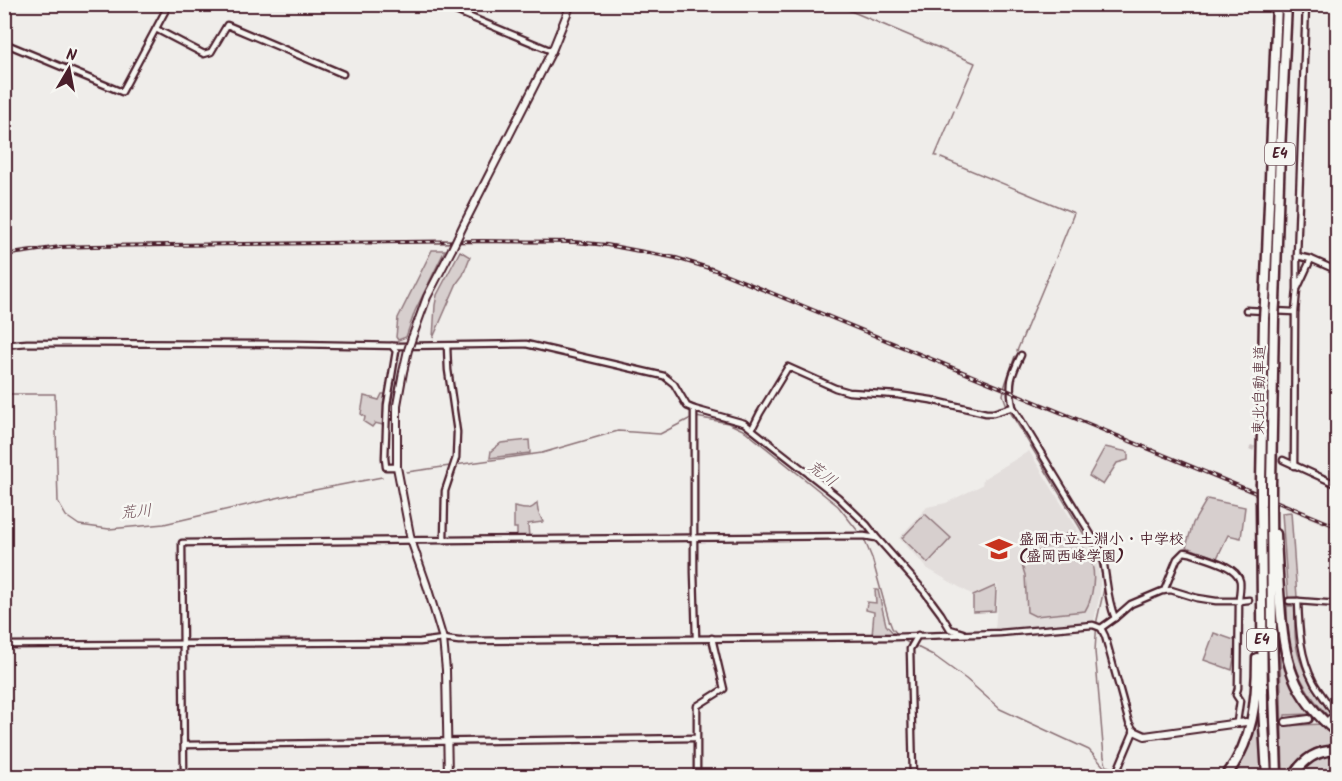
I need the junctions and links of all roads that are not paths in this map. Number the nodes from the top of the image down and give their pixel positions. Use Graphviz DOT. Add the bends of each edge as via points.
graph roads {
  1 [pos="169,4"];
  2 [pos="439,4"];
  3 [pos="571,4"];
  4 [pos="1277,4"];
  5 [pos="1287,4"];
  6 [pos="1306,4"];
  7 [pos="156,29"];
  8 [pos="4,43"];
  9 [pos="552,51"];
  10 [pos="343,74"];
  11 [pos="1297,256"];
  12 [pos="1311,259"];
  13 [pos="1338,271"];
  14 [pos="1297,289"];
  15 [pos="1246,310"];
  16 [pos="1295,312"];
  17 [pos="4,345"];
  18 [pos="392,346"];
  19 [pos="447,346"];
  20 [pos="1021,355"];
  21 [pos="1013,407"];
  22 [pos="694,414"];
  23 [pos="752,429"];
  24 [pos="1283,460"];
  25 [pos="1294,466"];
  26 [pos="397,467"];
  27 [pos="1338,485"];
  28 [pos="1273,506"];
  29 [pos="693,537"];
  30 [pos="877,538"];
  31 [pos="411,540"];
  32 [pos="444,540"];
  33 [pos="1261,558"];
  34 [pos="1164,591"];
  35 [pos="1249,600"];
  36 [pos="1239,601"];
  37 [pos="1289,601"];
  38 [pos="1298,601"];
  39 [pos="1338,604"];
  40 [pos="1115,618"];
  41 [pos="1101,628"];
  42 [pos="968,634"];
  43 [pos="918,635"];
  44 [pos="696,638"];
  45 [pos="712,638"];
  46 [pos="443,639"];
  47 [pos="183,644"];
  48 [pos="4,645"];
  49 [pos="1338,709"];
  50 [pos="1335,718"];
  51 [pos="1309,720"];
  52 [pos="1237,722"];
  53 [pos="1245,722"];
  54 [pos="1286,722"];
  55 [pos="1134,731"];
  56 [pos="1338,733"];
  57 [pos="696,738"];
  58 [pos="447,742"];
  59 [pos="183,745"];
  60 [pos="1338,751"];
  61 [pos="1116,775"];
  62 [pos="184,777"];
  63 [pos="448,777"];
  64 [pos="696,777"];
  65 [pos="913,777"];
  66 [pos="1226,777"];
  67 [pos="1267,777"];
  68 [pos="1277,777"];
  69 [pos="1293,777"];
  1 -- 7 [label="street"];
  2 -- 9 [label="street"];
  3 -- 9 [label="street"];
  4 -- 33 [label="highway, 東北自動車道 / E4, bridge" via="1264,303"];
  5 -- 28 [label="highway, 東北自動車道 / E4, bridge" via="1274,318"];
  6 -- 11 [label="street"];
  7 -- 8 [label="street" via="122,92"];
  7 -- 10 [label="street" via="204,54 211,52 227,25"];
  9 -- 26 [label="street, bridge" via="427,297 408,350 397,405"];
  11 -- 12 [label="street"];
  11 -- 14 [label="street"];
  12 -- 13 [label="street"];
  12 -- 14 [label="street"];
  14 -- 16 [label="street"];
  15 -- 16 [label="street"];
  16 -- 25 [label="street"];
  17 -- 18 [label="street"];
  18 -- 19 [label="street"];
  18 -- 26 [label="street" via="396,351 387,405 385,458 386,467"];
  19 -- 22 [label="street" via="526,345 664,376"];
  19 -- 32 [label="street" via="457,432 455,464 445,491"];
  20 -- 21 [label="street" via="1011,377"];
  21 -- 23 [label="street" via="986,413 931,400 849,392 788,367"];
  21 -- 40 [label="street" via="1097,543"];
  22 -- 23 [label="street" via="744,423"];
  22 -- 29 [label="street"];
  23 -- 30 [label="street" via="838,497"];
  24 -- 25 [label="street"];
  25 -- 27 [label="street"];
  26 -- 31 [label="street"];
  28 -- 56 [label="highway" via="1286,656 1308,704"];
  28 -- 68 [label="highway, 東北自動車道 / E4" via="1272,643"];
  29 -- 30 [label="street"];
  29 -- 32 [label="street"];
  29 -- 44 [label="street"];
  30 -- 42 [label="street" via="924,591 950,629"];
  31 -- 32 [label="street"];
  31 -- 46 [label="street"];
  31 -- 47 [label="street" via="182,543"];
  33 -- 66 [label="highway" via="1254,708 1245,743"];
  33 -- 67 [label="highway, 東北自動車道 / E4"];
  34 -- 36 [label="street" via="1216,601"];
  34 -- 36 [label="street" via="1177,559 1184,552 1231,568 1240,581"];
  34 -- 40 [label="street" via="1131,604"];
  35 -- 36 [label="street"];
  36 -- 52 [label="street"];
  37 -- 38 [label="street"];
  38 -- 39 [label="street"];
  38 -- 50 [label="street" via="1301,650 1314,683"];
  40 -- 41 [label="street"];
  41 -- 42 [label="street" via="1093,625"];
  41 -- 55 [label="street" via="1128,723"];
  42 -- 43 [label="street"];
  43 -- 45 [label="street"];
  43 -- 65 [label="street" via="910,649"];
  44 -- 45 [label="street"];
  44 -- 46 [label="street"];
  45 -- 57 [label="street" via="724,689 697,706"];
  46 -- 47 [label="street"];
  46 -- 58 [label="street"];
  47 -- 48 [label="street"];
  47 -- 59 [label="street"];
  49 -- 50 [label="street"];
  51 -- 54 [label="street"];
  52 -- 53 [label="street"];
  52 -- 55 [label="street" via="1145,736"];
  55 -- 61 [label="street"];
  57 -- 58 [label="street"];
  57 -- 64 [label="street"];
  58 -- 59 [label="street"];
  58 -- 63 [label="street"];
  59 -- 62 [label="street"];
  60 -- 69 [label="highway" via="1308,758"];
}
